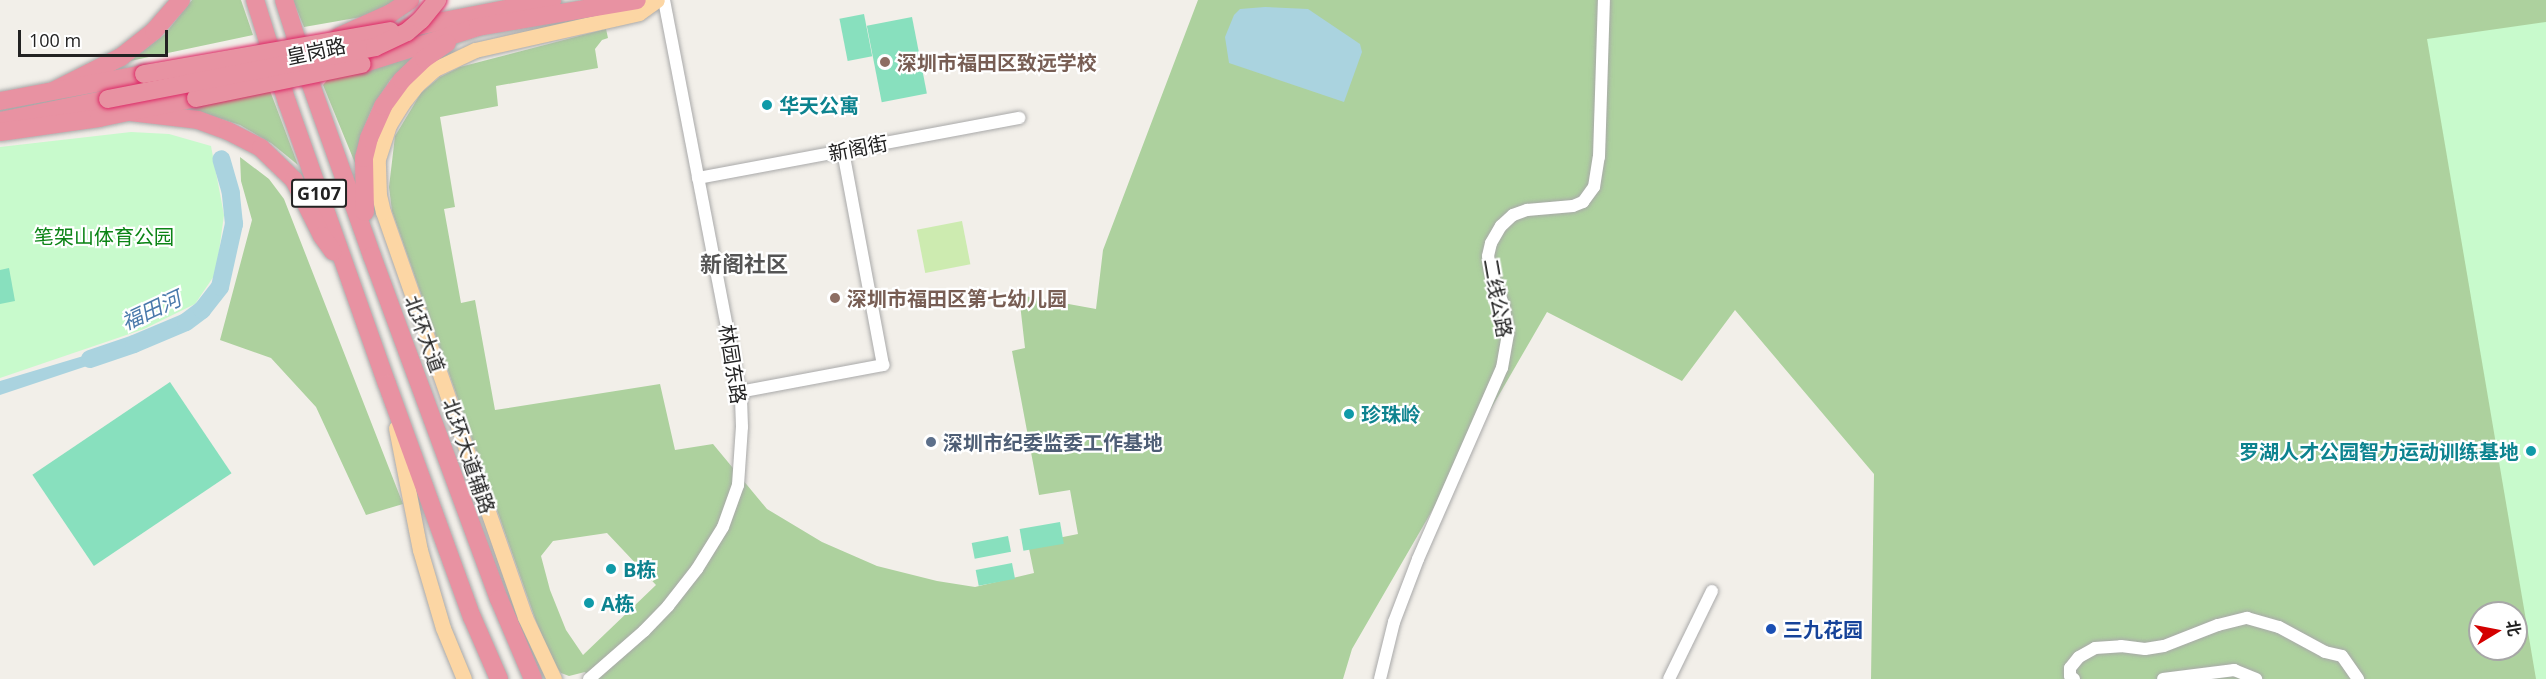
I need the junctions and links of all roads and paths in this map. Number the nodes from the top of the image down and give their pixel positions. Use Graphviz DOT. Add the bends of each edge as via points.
graph roads {
  1 [pos="181,0"];
  2 [pos="255,0"];
  3 [pos="284,0"];
  4 [pos="410,0"];
  5 [pos="436,0"];
  6 [pos="552,0"];
  7 [pos="638,0"];
  8 [pos="657,0"];
  9 [pos="664,0"];
  10 [pos="1604,0"];
  11 [pos="390,22"];
  12 [pos="478,27"];
  13 [pos="55,90"];
  14 [pos="0,101"];
  15 [pos="130,112"];
  16 [pos="1019,118"];
  17 [pos="0,121"];
  18 [pos="0,132"];
  19 [pos="843,151"];
  20 [pos="698,178"];
  21 [pos="372,256"];
  22 [pos="345,267"];
  23 [pos="387,384"];
  24 [pos="739,392"];
  25 [pos="1712,591"];
  26 [pos="499,599"];
  27 [pos="541,655"];
  28 [pos="464,679"];
  29 [pos="499,679"];
  30 [pos="533,679"];
  31 [pos="554,679"];
  32 [pos="589,679"];
  33 [pos="1380,679"];
  34 [pos="1669,679"];
  35 [pos="2074,679"];
  36 [pos="2163,679"];
  37 [pos="2256,679"];
  38 [pos="2358,679"];
  1 -- 13 [label="highway" via="154,31 121,57"];
  2 -- 22 [label="highway, G107"];
  3 -- 21 [label="highway, 北环大道 / G107"];
  4 -- 11 [label="highway"];
  5 -- 17 [label="highway, bridge" via="422,20 407,32 375,46"];
  6 -- 11 [label="highway, 皇岗路"];
  7 -- 12 [label="highway, 皇岗路"];
  8 -- 27 [label="main road, 北环大道辅路" via="634,15 475,50 435,69 417,85 389,125 378,159 379,195"];
  9 -- 20 [label="street, 林园东路"];
  10 -- 33 [label="street, 二线公路" via="1599,157 1594,187 1583,202 1573,206 1514,215 1501,226 1491,243 1490,268 1503,304 1508,334 1502,368 1394,622"];
  11 -- 13 [label="highway, 皇岗路, bridge" via="330,40"];
  12 -- 15 [label="highway, 皇岗路, bridge" via="362,64"];
  12 -- 21 [label="highway" via="414,68 376,121 369,138 363,178"];
  13 -- 14 [label="highway, 皇岗路"];
  15 -- 18 [label="highway, 皇岗路"];
  15 -- 22 [label="highway" via="198,120 261,148 294,180 321,236"];
  16 -- 19 [label="street, 新阁街"];
  19 -- 20 [label="street, 新阁街"];
  19 -- 24 [label="street" via="883,365"];
  20 -- 24 [label="street, 林园东路"];
  21 -- 26 [label="highway, 北环大道 / G107"];
  22 -- 23 [label="highway, G107"];
  23 -- 28 [label="main road" via="420,550 443,628"];
  23 -- 29 [label="highway, G107" via="472,617"];
  24 -- 32 [label="street, 林园东路" via="742,427 738,485 723,526 668,606"];
  25 -- 34 [label="street"];
  26 -- 27 [label="main road, 北环大道辅路"];
  26 -- 30 [label="highway, 北环大道 / G107"];
  27 -- 31 [label="main road, 北环大道辅路"];
  35 -- 38 [label="street" via="2070,668 2095,648 2164,646 2247,618 2279,627 2325,652 2342,656"];
  36 -- 37 [label="street" via="2235,670"];
}
